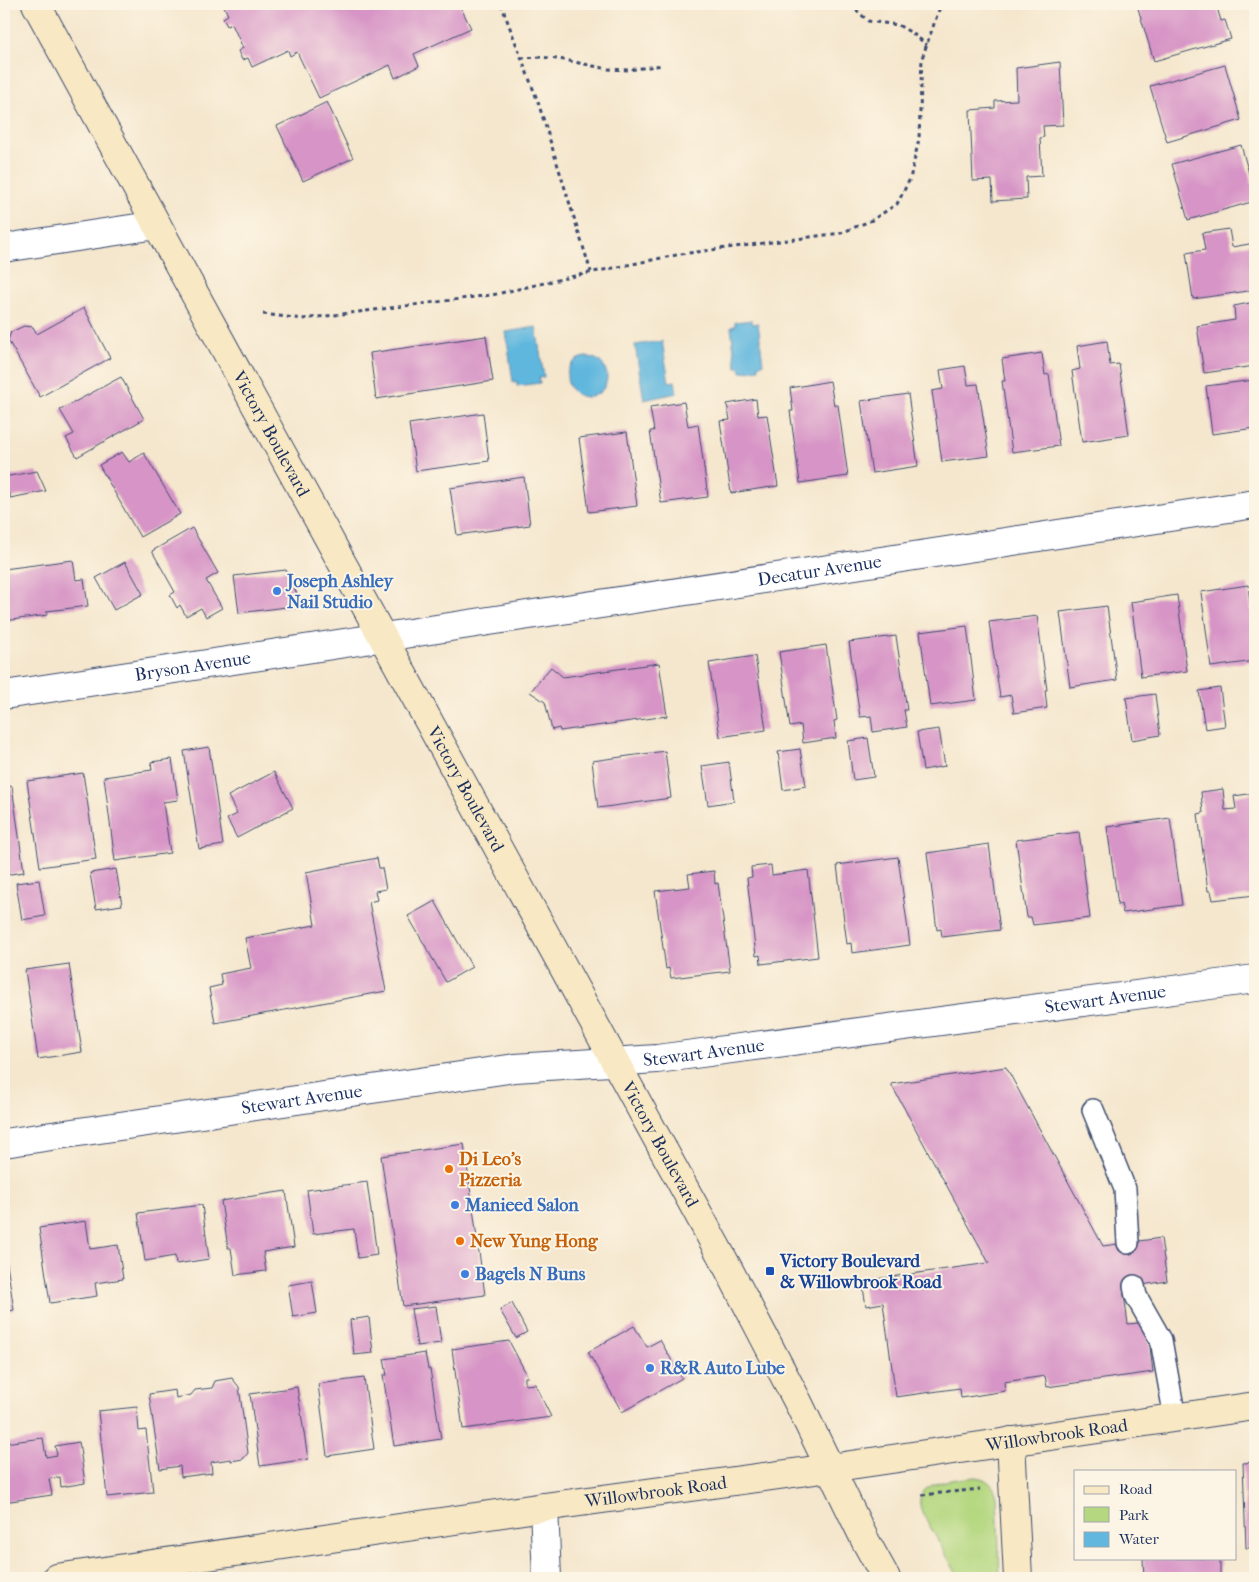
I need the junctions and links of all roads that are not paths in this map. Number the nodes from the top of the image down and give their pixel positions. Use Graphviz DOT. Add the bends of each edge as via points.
graph roads {
  1 [pos="36,4"];
  2 [pos="157,225"];
  3 [pos="4,248"];
  4 [pos="1255,504"];
  5 [pos="383,636"];
  6 [pos="4,695"];
  7 [pos="1255,979"];
  8 [pos="615,1062"];
  9 [pos="1093,1110"];
  10 [pos="4,1143"];
  11 [pos="1128,1243"];
  12 [pos="1134,1286"];
  13 [pos="1255,1406"];
  14 [pos="1175,1418"];
  15 [pos="1012,1441"];
  16 [pos="830,1468"];
  17 [pos="544,1507"];
  18 [pos="114,1574"];
  19 [pos="56,1578"];
  20 [pos="547,1578"];
  21 [pos="886,1578"];
  22 [pos="1018,1578"];
  1 -- 2 [label="main road, Victory Boulevard"];
  2 -- 3 [label="street"];
  2 -- 5 [label="main road, Victory Boulevard"];
  4 -- 5 [label="street, Decatur Avenue"];
  5 -- 6 [label="street, Bryson Avenue"];
  5 -- 8 [label="main road, Victory Boulevard"];
  7 -- 8 [label="street, Stewart Avenue"];
  8 -- 10 [label="street, Stewart Avenue" via="515,1068"];
  8 -- 16 [label="main road, Victory Boulevard" via="728,1268"];
  9 -- 11 [label="lane" via="1125,1189"];
  12 -- 14 [label="lane" via="1136,1296 1161,1340"];
  13 -- 14 [label="main road, Willowbrook Road"];
  14 -- 15 [label="main road, Willowbrook Road"];
  15 -- 16 [label="main road, Willowbrook Road"];
  15 -- 22 [label="main road"];
  16 -- 17 [label="main road, Willowbrook Road"];
  16 -- 21 [label="main road, Victory Boulevard"];
  17 -- 18 [label="main road, Willowbrook Road"];
  17 -- 20 [label="street"];
  18 -- 19 [label="main road, Willowbrook Road"];
}
